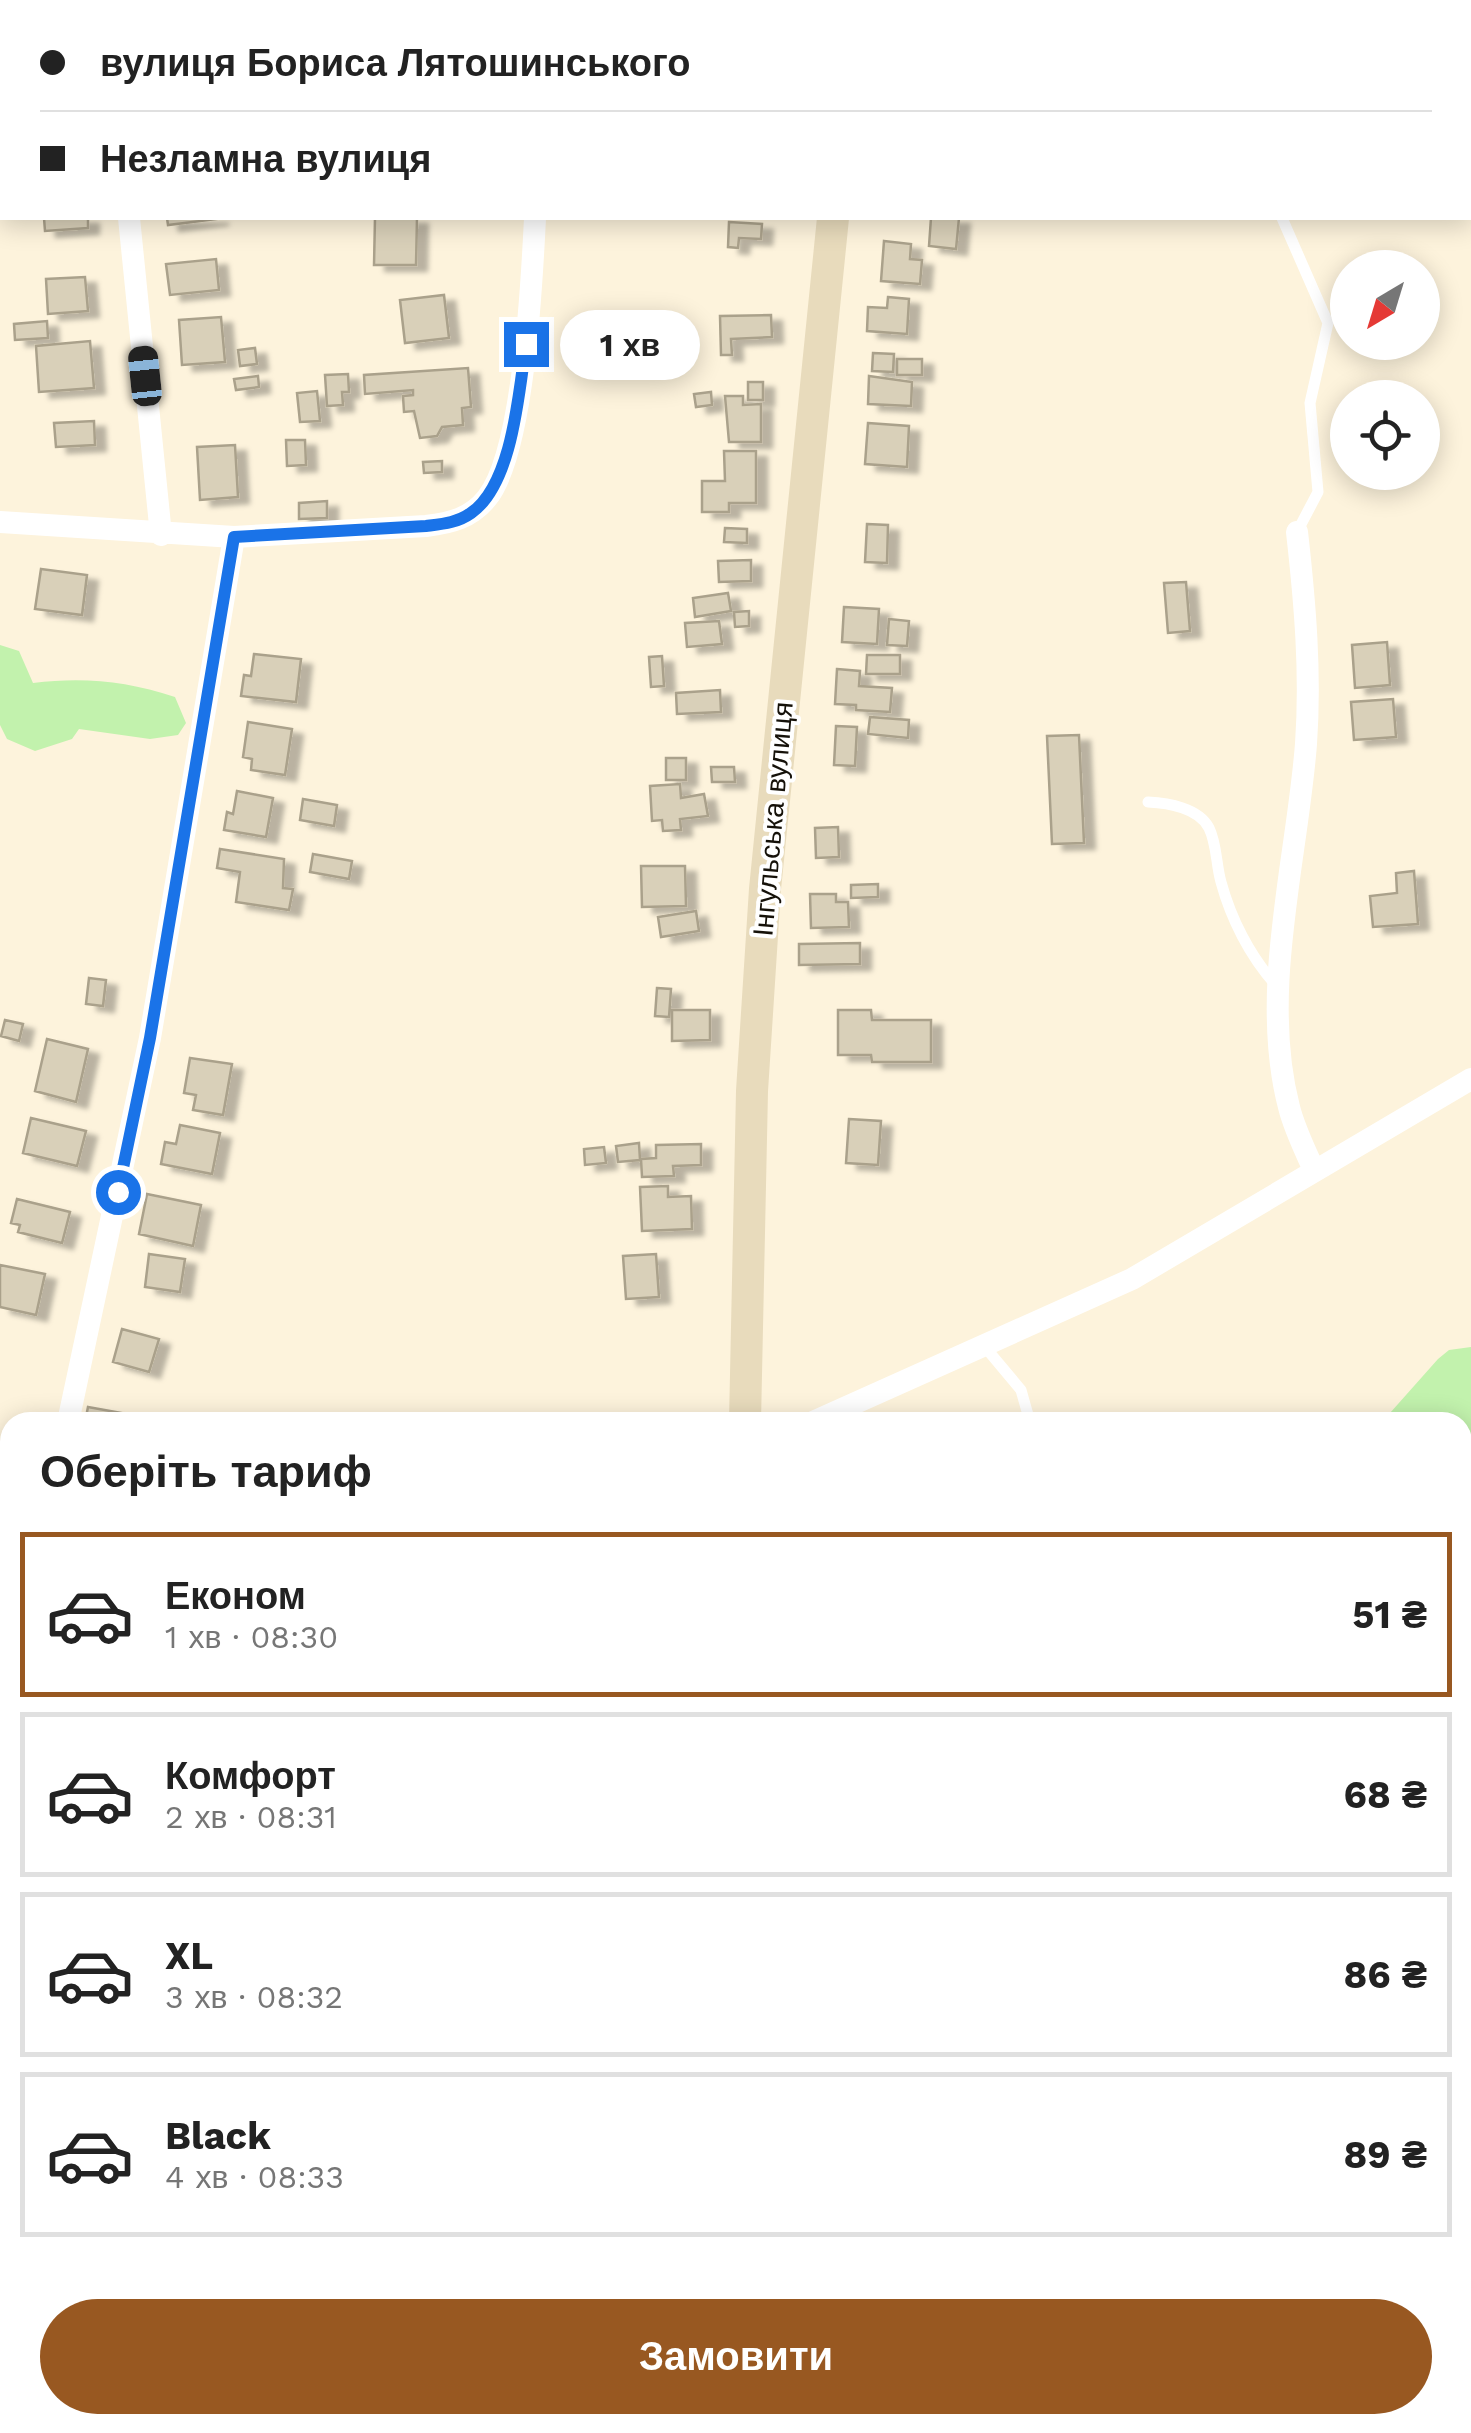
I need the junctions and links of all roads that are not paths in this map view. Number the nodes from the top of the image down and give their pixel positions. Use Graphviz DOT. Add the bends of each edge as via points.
graph roads {
  1 [pos="129,220"];
  2 [pos="535,220"];
  3 [pos="833,220"];
  4 [pos="1283,220"];
  5 [pos="0,522"];
  6 [pos="1297,532"];
  7 [pos="161,534"];
  8 [pos="234,537"];
  9 [pos="1148,802"];
  10 [pos="1278,987"];
  11 [pos="1471,1078"];
  12 [pos="1314,1170"];
  13 [pos="986,1347"];
  14 [pos="70,1412"];
  15 [pos="745,1412"];
  16 [pos="836,1412"];
  17 [pos="1028,1412"];
  1 -- 7 [label="street"];
  2 -- 8 [label="street" via="515,418 490,496 450,523"];
  3 -- 15 [label="street, Інгульська вулиця" via="765,889 752,1091"];
  4 -- 6 [label="lane" via="1328,324 1310,402 1318,492"];
  5 -- 7 [label="street"];
  6 -- 10 [label="street" via="1308,632 1306,743"];
  7 -- 8 [label="street"];
  8 -- 14 [label="street" via="150,1038"];
  9 -- 10 [label="lane" via="1196,814 1209,828 1240,933"];
  10 -- 12 [label="street" via="1278,1044 1289,1108"];
  11 -- 12 [label="street"];
  12 -- 13 [label="street" via="1132,1279"];
  13 -- 16 [label="street"];
  13 -- 17 [label="lane" via="1022,1390"];
}
